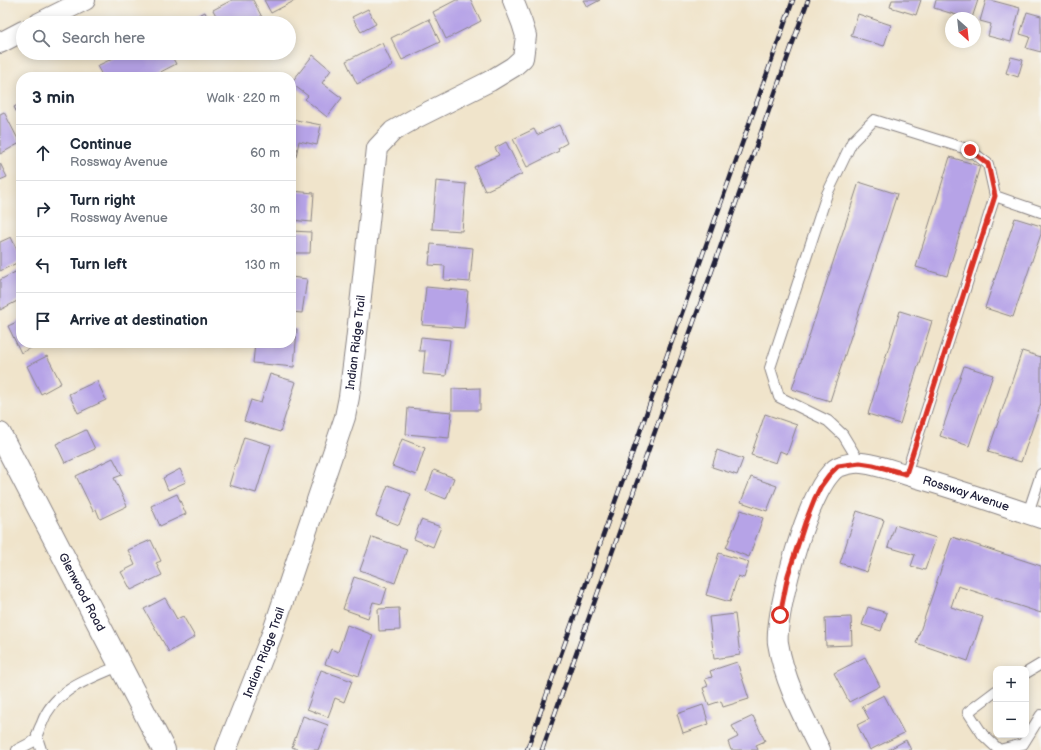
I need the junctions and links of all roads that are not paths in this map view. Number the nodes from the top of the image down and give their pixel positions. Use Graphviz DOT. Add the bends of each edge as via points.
graph roads {
  1 [pos="85,0"];
  2 [pos="512,0"];
  3 [pos="53,16"];
  4 [pos="16,35"];
  5 [pos="0,43"];
  6 [pos="995,196"];
  7 [pos="1041,212"];
  8 [pos="0,434"];
  9 [pos="860,463"];
  10 [pos="906,474"];
  11 [pos="1041,474"];
  12 [pos="1034,516"];
  13 [pos="1041,664"];
  14 [pos="121,665"];
  15 [pos="1029,671"];
  16 [pos="993,693"];
  17 [pos="1041,715"];
  18 [pos="38,739"];
  19 [pos="17,750"];
  20 [pos="41,750"];
  21 [pos="164,750"];
  22 [pos="226,750"];
  23 [pos="820,750"];
  24 [pos="999,750"];
  1 -- 3 [label="street"];
  2 -- 22 [label="street, Indian Ridge Trail" via="526,36 523,58 490,81 393,131 377,148 356,342 345,417 272,634"];
  4 -- 5 [label="street"];
  6 -- 7 [label="lane"];
  6 -- 9 [label="lane" via="988,164 970,150 874,120 852,142 826,194 770,368 779,397 828,421 843,435"];
  6 -- 10 [label="lane"];
  8 -- 14 [label="street, Glenwood Road"];
  9 -- 10 [label="street, Rossway Avenue"];
  9 -- 23 [label="street, Rossway Avenue" via="838,466 821,486 788,575 780,615 778,641 782,663 802,714"];
  10 -- 12 [label="street, Rossway Avenue"];
  11 -- 12 [label="lane"];
  13 -- 15 [label="lane"];
  14 -- 18 [label="lane" via="63,693 44,716"];
  14 -- 21 [label="street, Glenwood Road"];
  16 -- 24 [label="lane" via="968,712 983,735"];
  17 -- 24 [label="lane" via="1023,744"];
  18 -- 19 [label="lane"];
  18 -- 20 [label="lane"];
}
